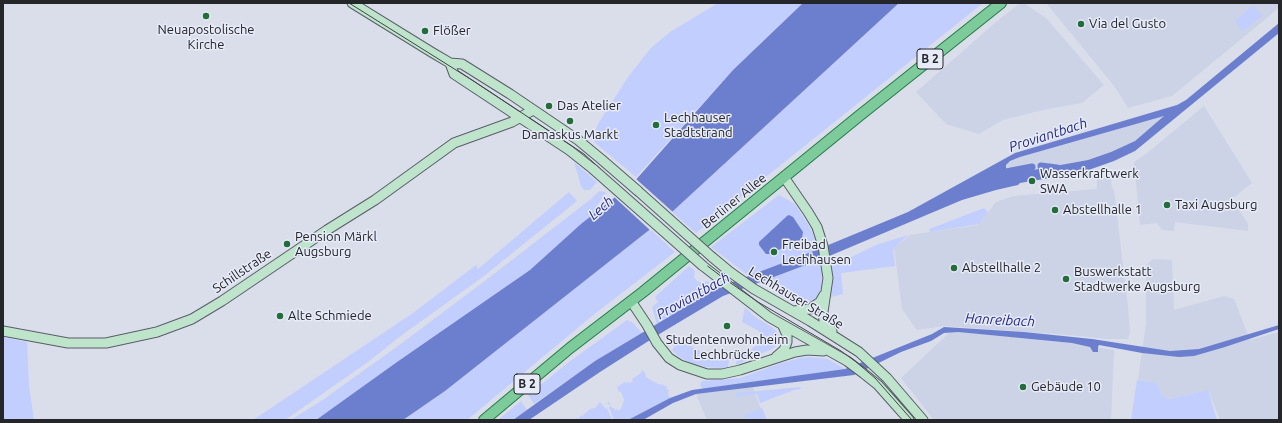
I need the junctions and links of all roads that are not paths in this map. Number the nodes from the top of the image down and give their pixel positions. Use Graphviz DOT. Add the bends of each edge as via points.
graph roads {
  1 [pos="352,3"];
  2 [pos="1001,3"];
  3 [pos="450,63"];
  4 [pos="534,110"];
  5 [pos="520,118"];
  6 [pos="784,177"];
  7 [pos="826,292"];
  8 [pos="631,301"];
  9 [pos="793,311"];
  10 [pos="784,326"];
  11 [pos="3,331"];
  12 [pos="836,337"];
  13 [pos="828,351"];
  14 [pos="775,358"];
  15 [pos="484,420"];
  16 [pos="908,420"];
  17 [pos="923,420"];
  1 -- 3 [label="street"];
  2 -- 6 [label="main road, Berliner Allee / B 2"];
  3 -- 4 [label="street, Lechhauser Straße" via="462,64 472,69"];
  3 -- 5 [label="street, Lechhauser Straße" via="454,74"];
  4 -- 5 [label="street, Schillstraße"];
  4 -- 9 [label="street, Lechhauser Straße, bridge" via="601,159 730,272 754,290"];
  5 -- 10 [label="street, Lechhauser Straße, bridge" via="593,169 718,279"];
  5 -- 11 [label="street, Schillstraße" via="454,143 375,200 222,301 179,324 157,332 106,343 68,343"];
  6 -- 7 [label="street" via="817,227 828,278"];
  6 -- 8 [label="main road, Berliner Allee / B 2"];
  7 -- 9 [label="street" via="820,302 810,309"];
  7 -- 12 [label="street" via="824,321"];
  8 -- 14 [label="street" via="669,358 680,365 708,374 722,374"];
  8 -- 15 [label="main road, Berliner Allee / B 2"];
  9 -- 12 [label="street, Lechhauser Straße"];
  10 -- 13 [label="street, Lechhauser Straße"];
  10 -- 14 [label="street" via="787,342 784,350"];
  12 -- 17 [label="street, Lechhauser Straße" via="858,352 887,378"];
  13 -- 14 [label="street" via="807,350"];
  13 -- 16 [label="street, Lechhauser Straße" via="847,361 878,385"];
}
